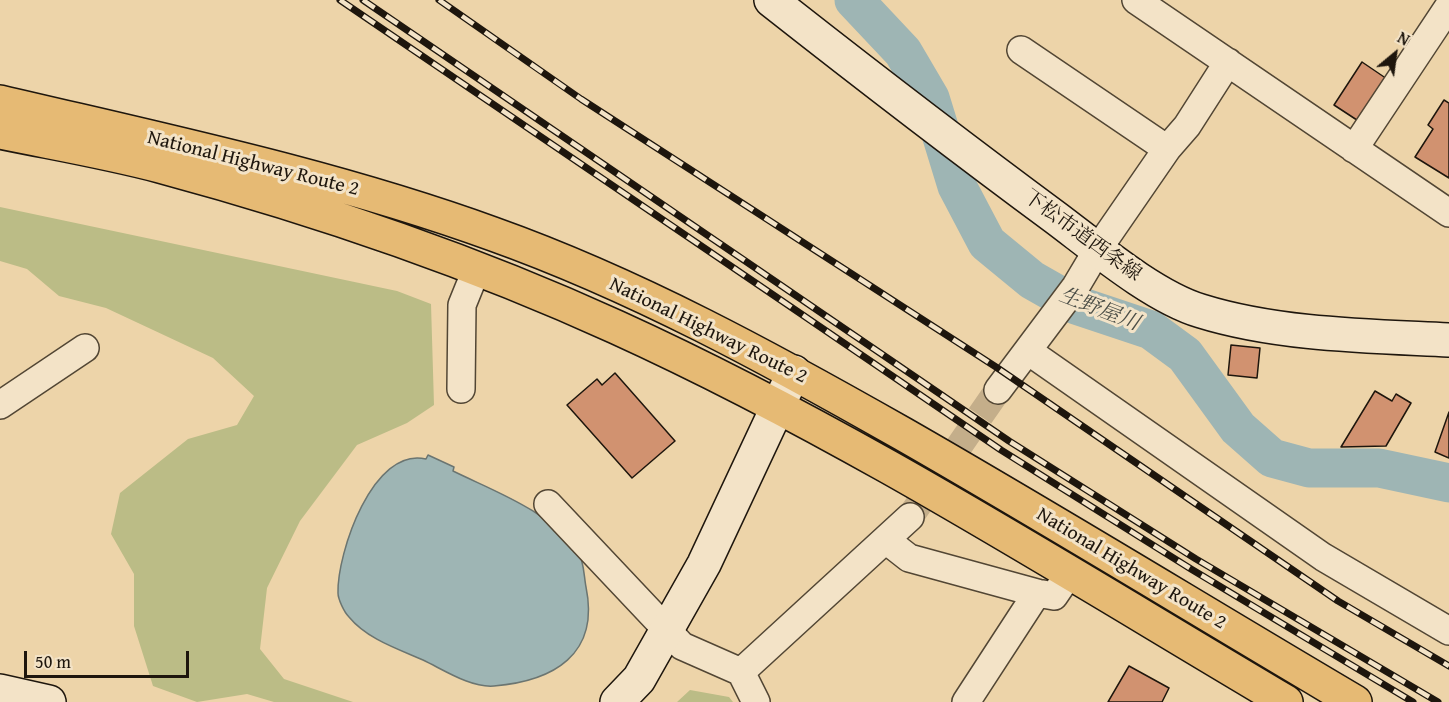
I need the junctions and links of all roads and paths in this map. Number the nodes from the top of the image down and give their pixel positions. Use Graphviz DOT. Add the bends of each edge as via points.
graph roads {
  1 [pos="771,0"];
  2 [pos="1136,0"];
  3 [pos="1449,6"];
  4 [pos="1021,50"];
  5 [pos="1228,62"];
  6 [pos="0,102"];
  7 [pos="0,132"];
  8 [pos="1167,149"];
  9 [pos="1354,149"];
  10 [pos="1449,213"];
  11 [pos="1098,249"];
  12 [pos="477,268"];
  13 [pos="1449,340"];
  14 [pos="85,348"];
  15 [pos="1028,351"];
  16 [pos="794,372"];
  17 [pos="461,389"];
  18 [pos="998,390"];
  19 [pos="0,405"];
  20 [pos="778,406"];
  21 [pos="548,504"];
  22 [pos="910,517"];
  23 [pos="886,540"];
  24 [pos="1069,574"];
  25 [pos="1037,593"];
  26 [pos="668,631"];
  27 [pos="1449,631"];
  28 [pos="741,672"];
  29 [pos="0,691"];
  30 [pos="49,702"];
  31 [pos="617,702"];
  32 [pos="756,702"];
  33 [pos="966,702"];
  34 [pos="1286,702"];
  35 [pos="1355,702"];
  1 -- 11 [label="street, 下松市道西条線"];
  2 -- 5 [label="street"];
  3 -- 9 [label="street"];
  4 -- 8 [label="street"];
  5 -- 8 [label="street" via="1187,126"];
  5 -- 9 [label="street"];
  6 -- 16 [label="highway, National Highway Route 2" via="369,194 494,234 627,289"];
  7 -- 12 [label="highway, National Highway Route 2" via="158,166 363,226"];
  8 -- 11 [label="street"];
  9 -- 10 [label="street"];
  11 -- 13 [label="street, 下松市道西条線" via="1157,290 1199,311 1254,324 1375,337"];
  11 -- 15 [label="street"];
  12 -- 17 [label="street" via="462,305"];
  12 -- 20 [label="highway, National Highway Route 2" via="616,327"];
  14 -- 19 [label="street"];
  15 -- 18 [label="street"];
  15 -- 27 [label="street" via="1323,557"];
  16 -- 20 [label="street"];
  16 -- 35 [label="highway, National Highway Route 2"];
  20 -- 24 [label="highway, National Highway Route 2"];
  20 -- 26 [label="street" via="705,564"];
  21 -- 26 [label="street"];
  22 -- 23 [label="street"];
  23 -- 25 [label="street" via="909,558"];
  23 -- 28 [label="street"];
  24 -- 25 [label="street" via="1054,596"];
  24 -- 34 [label="highway, National Highway Route 2"];
  25 -- 33 [label="street"];
  26 -- 28 [label="street" via="682,646"];
  26 -- 31 [label="street" via="639,679"];
  28 -- 32 [label="street"];
  29 -- 30 [label="street"];
}
